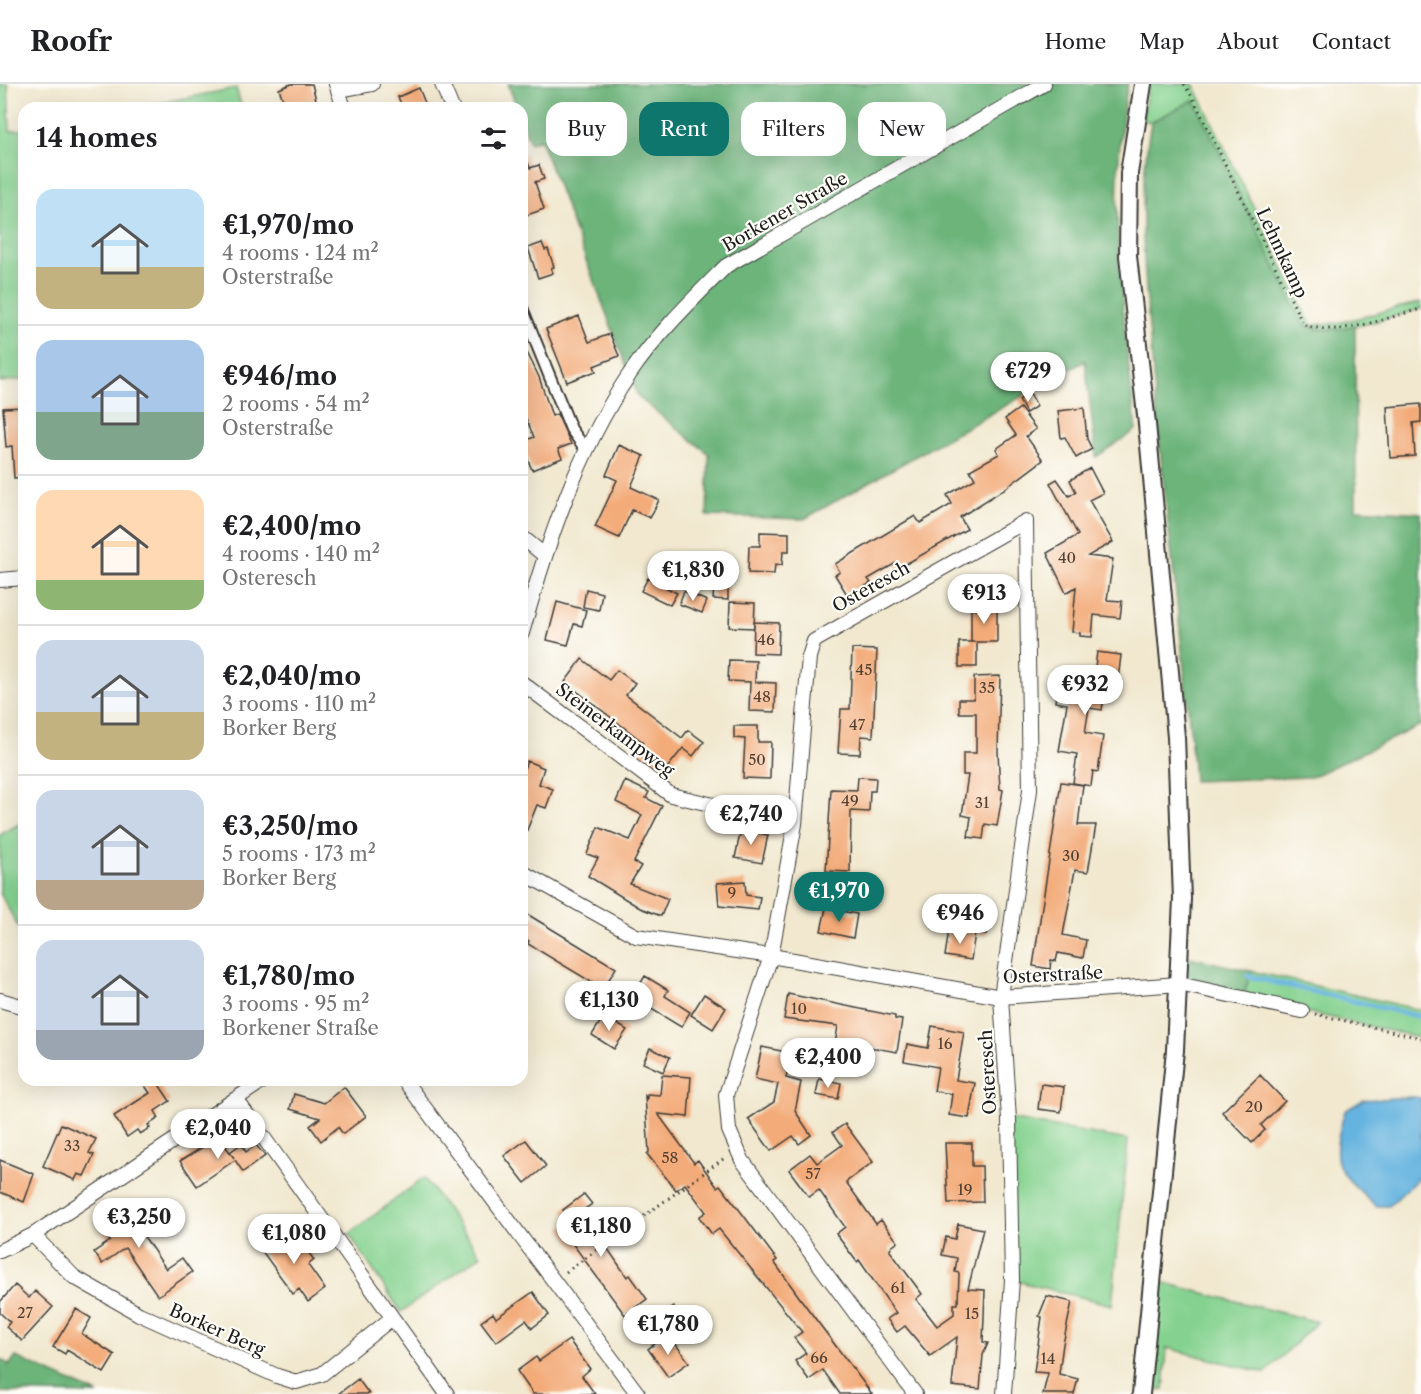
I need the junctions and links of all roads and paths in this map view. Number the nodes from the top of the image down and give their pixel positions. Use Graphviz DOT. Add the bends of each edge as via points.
graph roads {
  1 [pos="372,84"];
  2 [pos="442,84"];
  3 [pos="1044,84"];
  4 [pos="1143,84"];
  5 [pos="1184,84"];
  6 [pos="337,87"];
  7 [pos="342,102"];
  8 [pos="450,102"];
  9 [pos="1421,309"];
  10 [pos="528,323"];
  11 [pos="587,451"];
  12 [pos="528,542"];
  13 [pos="544,555"];
  14 [pos="18,578"];
  15 [pos="0,580"];
  16 [pos="528,612"];
  17 [pos="528,687"];
  18 [pos="795,824"];
  19 [pos="528,875"];
  20 [pos="771,956"];
  21 [pos="1179,984"];
  22 [pos="1001,997"];
  23 [pos="0,1000"];
  24 [pos="18,1004"];
  25 [pos="1302,1011"];
  26 [pos="1421,1038"];
  27 [pos="255,1086"];
  28 [pos="408,1086"];
  29 [pos="236,1099"];
  30 [pos="737,1149"];
  31 [pos="33,1235"];
  32 [pos="0,1251"];
  33 [pos="553,1281"];
  34 [pos="392,1318"];
  35 [pos="447,1394"];
  36 [pos="638,1394"];
  37 [pos="915,1394"];
  38 [pos="1004,1394"];
  39 [pos="1141,1394"];
  1 -- 6 [label="street"];
  2 -- 8 [label="street"];
  3 -- 11 [label="street, Borkener Straße" via="726,266 684,308 629,375"];
  4 -- 21 [label="street" via="1129,173 1128,256 1176,737 1182,899"];
  5 -- 9 [label="path, Lehmkamp" via="1303,324 1317,330 1333,330"];
  6 -- 7 [label="street"];
  10 -- 11 [label="street" via="571,429"];
  11 -- 13 [label="street, Borkener Straße"];
  12 -- 13 [label="street"];
  13 -- 16 [label="street, Borkener Straße"];
  14 -- 15 [label="street"];
  17 -- 18 [label="street, Steinerkampweg" via="671,795"];
  18 -- 20 [label="street, Osteresch"];
  18 -- 22 [label="street, Osteresch" via="809,657 814,640 1026,521 1030,790"];
  19 -- 20 [label="street, Osterstraße" via="636,936"];
  20 -- 22 [label="street, Osterstraße"];
  20 -- 30 [label="street, Osteresch" via="726,1095 729,1130"];
  21 -- 22 [label="street, Osterstraße"];
  21 -- 25 [label="street, Osterstraße"];
  21 -- 39 [label="street"];
  22 -- 38 [label="street, Osteresch" via="1009,1119 1012,1280"];
  23 -- 24 [label="street"];
  25 -- 26 [label="path"];
  27 -- 29 [label="street"];
  28 -- 33 [label="street"];
  29 -- 31 [label="street"];
  29 -- 34 [label="street"];
  30 -- 33 [label="path"];
  30 -- 37 [label="street, Osteresch"];
  31 -- 32 [label="street"];
  31 -- 34 [label="street, Borker Berg" via="74,1277 139,1314 296,1382 322,1374"];
  33 -- 36 [label="street"];
  34 -- 35 [label="street"];
}
